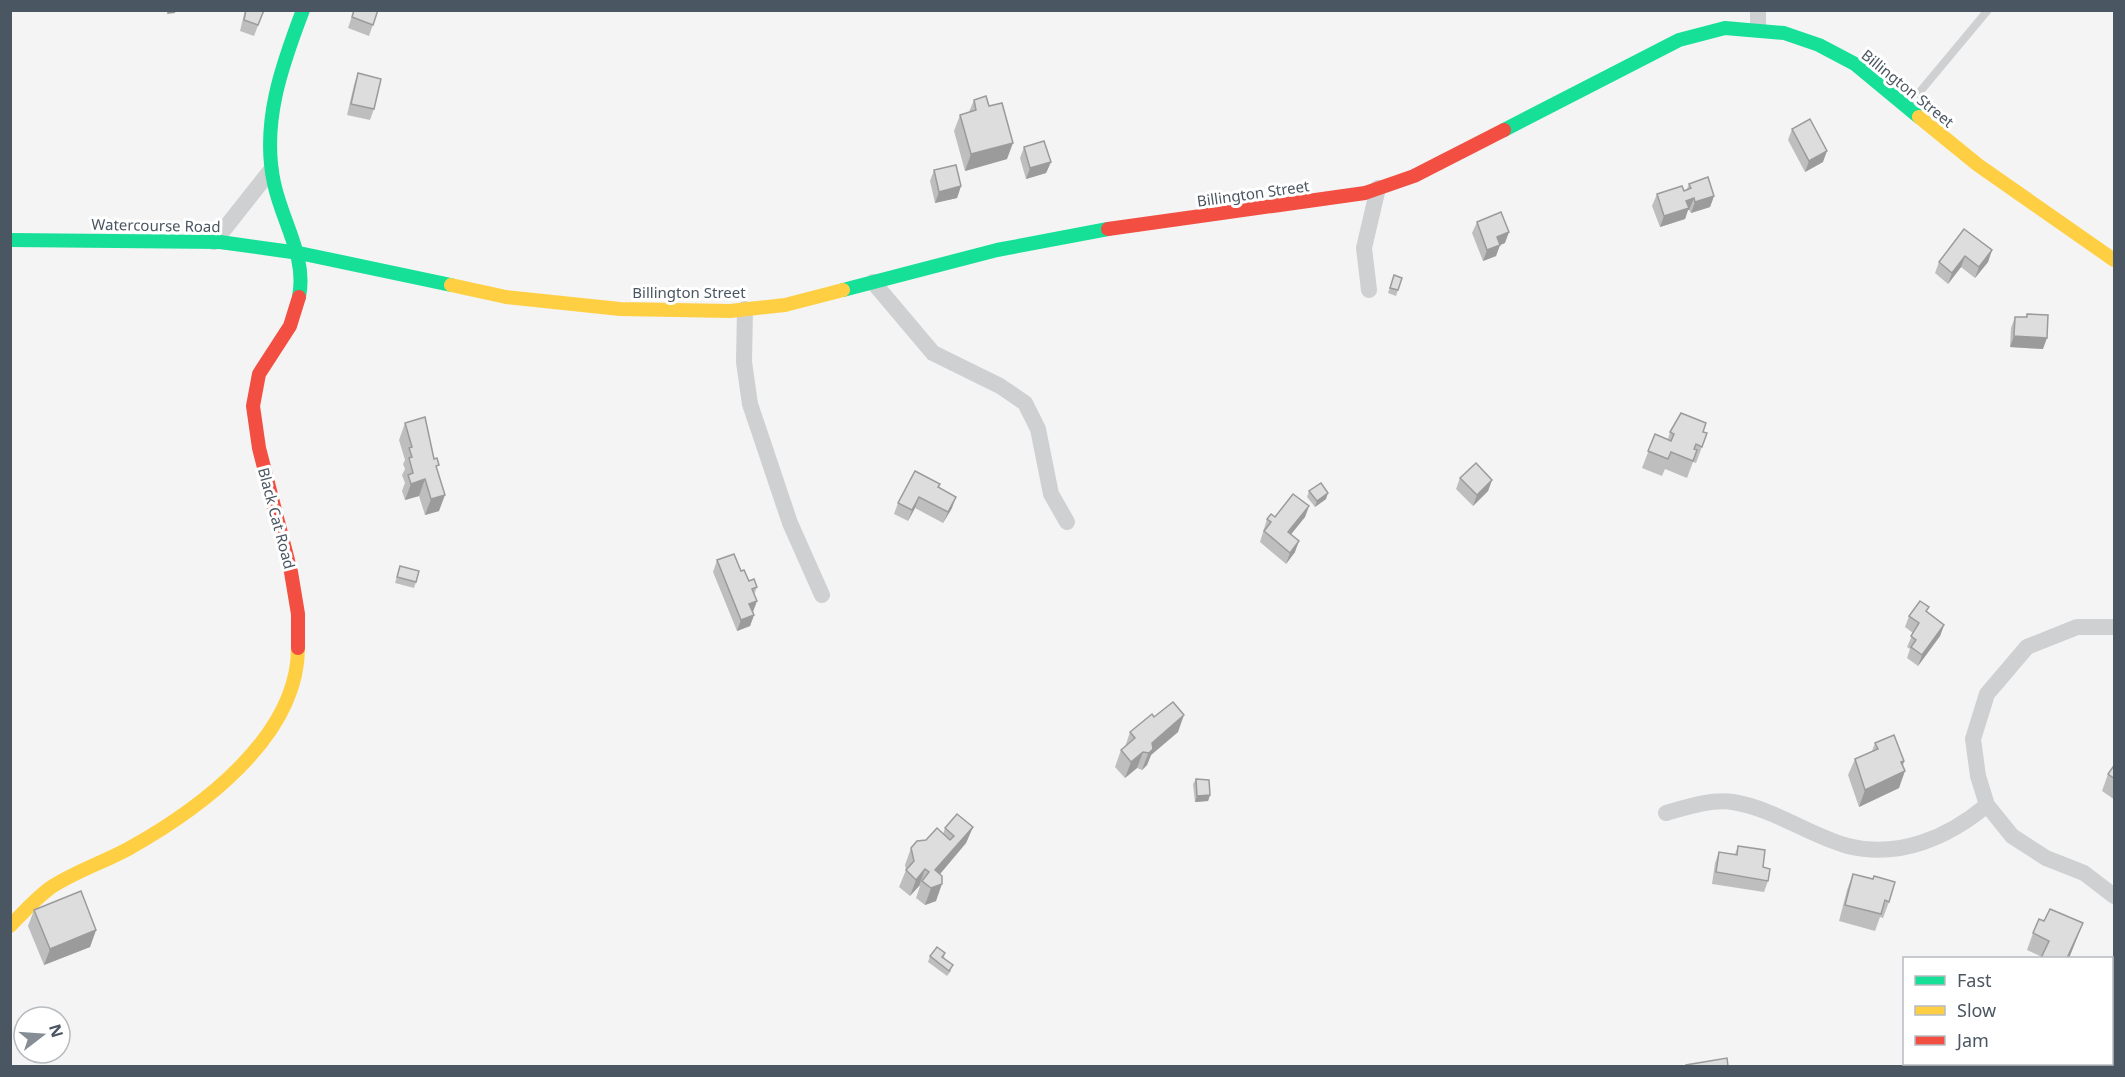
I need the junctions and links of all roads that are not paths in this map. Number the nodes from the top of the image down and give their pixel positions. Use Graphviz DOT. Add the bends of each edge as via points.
graph roads {
  1 [pos="303,10"];
  2 [pos="1758,10"];
  3 [pos="1988,10"];
  4 [pos="1758,29"];
  5 [pos="1908,107"];
  6 [pos="271,170"];
  7 [pos="1377,188"];
  8 [pos="10,240"];
  9 [pos="214,242"];
  10 [pos="299,253"];
  11 [pos="2115,260"];
  12 [pos="873,282"];
  13 [pos="1369,290"];
  14 [pos="745,309"];
  15 [pos="1067,522"];
  16 [pos="822,595"];
  17 [pos="2115,627"];
  18 [pos="1987,805"];
  19 [pos="1666,813"];
  20 [pos="2115,896"];
  21 [pos="10,926"];
  1 -- 6 [label="street, Black Cat Road" via="286,52 272,109 268,157"];
  2 -- 4 [label="street"];
  3 -- 5 [label="lane"];
  4 -- 5 [label="street, Billington Street" via="1801,37 1838,54"];
  4 -- 7 [label="street, Billington Street" via="1725,28 1679,40 1414,176"];
  5 -- 11 [label="street, Billington Street" via="2006,185"];
  6 -- 9 [label="street"];
  6 -- 10 [label="street, Black Cat Road" via="284,219"];
  7 -- 12 [label="street, Billington Street" via="1294,206 1083,232"];
  7 -- 13 [label="street" via="1364,248"];
  8 -- 9 [label="street, Watercourse Road"];
  9 -- 10 [label="street, Watercourse Road"];
  10 -- 14 [label="street, Billington Street" via="506,297 665,312"];
  10 -- 21 [label="street, Black Cat Road" via="301,287 290,327 266,358 254,383 252,403 256,440 286,547 297,608 295,672 284,702 268,734 240,769 182,814 127,849 42,894"];
  12 -- 14 [label="street, Billington Street" via="785,305"];
  12 -- 15 [label="street" via="933,353 1025,403 1038,429 1051,494"];
  14 -- 16 [label="street" via="744,362 750,404 790,523"];
  17 -- 18 [label="street" via="2077,627 2027,647 1987,694 1973,740"];
  18 -- 19 [label="street" via="1968,821 1930,840 1905,847 1848,846 1771,812 1731,802 1698,803"];
  18 -- 20 [label="street" via="2012,836 2046,858 2084,873"];
}
